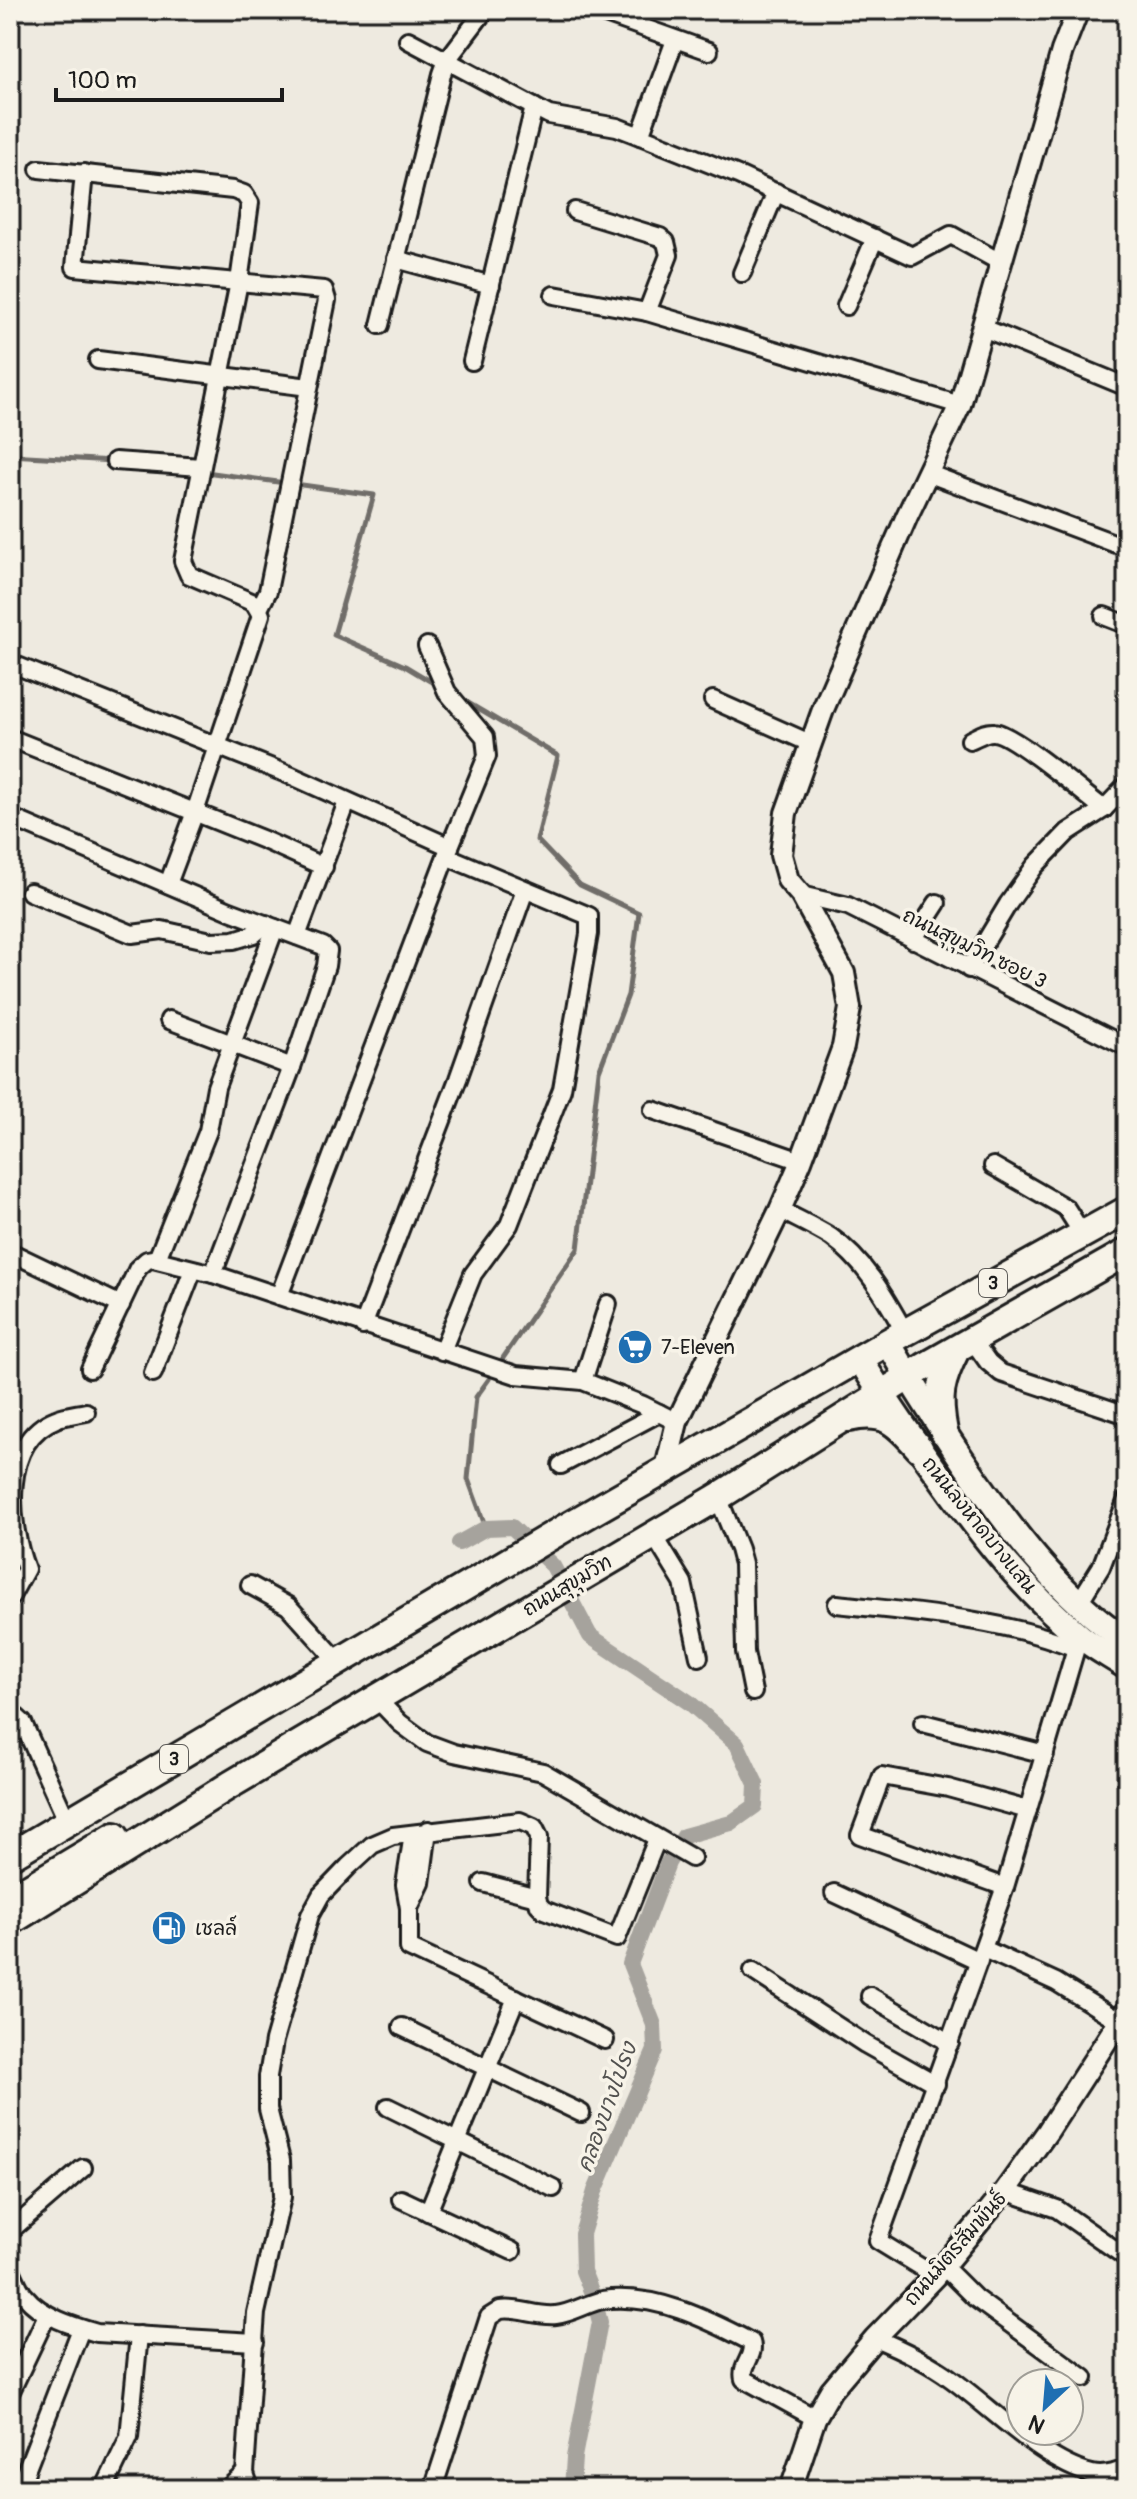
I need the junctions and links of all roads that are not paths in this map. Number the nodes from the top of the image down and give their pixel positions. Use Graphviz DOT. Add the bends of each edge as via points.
graph roads {
  1 [pos="485,10"];
  2 [pos="594,10"];
  3 [pos="1078,10"];
  4 [pos="408,40"];
  5 [pos="675,40"];
  6 [pos="709,51"];
  7 [pos="447,60"];
  8 [pos="534,107"];
  9 [pos="640,136"];
  10 [pos="39,169"];
  11 [pos="84,173"];
  12 [pos="776,192"];
  13 [pos="575,211"];
  14 [pos="875,238"];
  15 [pos="396,259"];
  16 [pos="1000,262"];
  17 [pos="742,273"];
  18 [pos="239,282"];
  19 [pos="491,285"];
  20 [pos="554,295"];
  21 [pos="846,306"];
  22 [pos="647,312"];
  23 [pos="380,325"];
  24 [pos="981,327"];
  25 [pos="98,360"];
  26 [pos="472,361"];
  27 [pos="220,376"];
  28 [pos="309,387"];
  29 [pos="1127,387"];
  30 [pos="960,405"];
  31 [pos="115,461"];
  32 [pos="201,467"];
  33 [pos="927,473"];
  34 [pos="1127,548"];
  35 [pos="259,609"];
  36 [pos="1104,616"];
  37 [pos="1127,625"];
  38 [pos="427,646"];
  39 [pos="10,663"];
  40 [pos="713,700"];
  41 [pos="10,738"];
  42 [pos="970,740"];
  43 [pos="812,744"];
  44 [pos="218,747"];
  45 [pos="1127,785"];
  46 [pos="347,802"];
  47 [pos="1104,809"];
  48 [pos="195,812"];
  49 [pos="10,817"];
  50 [pos="448,852"];
  51 [pos="324,867"];
  52 [pos="168,884"];
  53 [pos="525,890"];
  54 [pos="30,892"];
  55 [pos="801,895"];
  56 [pos="937,903"];
  57 [pos="270,926"];
  58 [pos="297,936"];
  59 [pos="913,940"];
  60 [pos="969,969"];
  61 [pos="169,1020"];
  62 [pos="232,1044"];
  63 [pos="1127,1047"];
  64 [pos="292,1067"];
  65 [pos="653,1110"];
  66 [pos="801,1161"];
  67 [pos="993,1166"];
  68 [pos="780,1210"];
  69 [pos="1127,1210"];
  70 [pos="1082,1233"];
  71 [pos="10,1252"];
  72 [pos="1127,1252"];
  73 [pos="157,1259"];
  74 [pos="193,1270"];
  75 [pos="213,1274"];
  76 [pos="279,1296"];
  77 [pos="608,1304"];
  78 [pos="121,1305"];
  79 [pos="363,1326"];
  80 [pos="896,1337"];
  81 [pos="964,1346"];
  82 [pos="442,1351"];
  83 [pos="860,1359"];
  84 [pos="90,1369"];
  85 [pos="153,1373"];
  86 [pos="908,1377"];
  87 [pos="583,1381"];
  88 [pos="881,1394"];
  89 [pos="86,1412"];
  90 [pos="1127,1415"];
  91 [pos="668,1417"];
  92 [pos="840,1420"];
  93 [pos="944,1432"];
  94 [pos="919,1448"];
  95 [pos="561,1465"];
  96 [pos="665,1472"];
  97 [pos="718,1497"];
  98 [pos="1127,1499"];
  99 [pos="653,1534"];
  100 [pos="250,1585"];
  101 [pos="10,1598"];
  102 [pos="837,1604"];
  103 [pos="1078,1604"];
  104 [pos="1127,1641"];
  105 [pos="1080,1643"];
  106 [pos="699,1657"];
  107 [pos="338,1661"];
  108 [pos="1127,1667"];
  109 [pos="753,1692"];
  110 [pos="377,1699"];
  111 [pos="10,1711"];
  112 [pos="923,1723"];
  113 [pos="1045,1754"];
  114 [pos="230,1785"];
  115 [pos="1028,1810"];
  116 [pos="68,1823"];
  117 [pos="421,1832"];
  118 [pos="663,1843"];
  119 [pos="10,1856"];
  120 [pos="692,1858"];
  121 [pos="483,1883"];
  122 [pos="1005,1887"];
  123 [pos="834,1893"];
  124 [pos="537,1897"];
  125 [pos="10,1899"];
  126 [pos="10,1922"];
  127 [pos="982,1955"];
  128 [pos="753,1971"];
  129 [pos="870,1996"];
  130 [pos="516,1998"];
  131 [pos="1123,2015"];
  132 [pos="402,2027"];
  133 [pos="605,2040"];
  134 [pos="950,2043"];
  135 [pos="487,2069"];
  136 [pos="936,2084"];
  137 [pos="388,2107"];
  138 [pos="581,2113"];
  139 [pos="458,2141"];
  140 [pos="83,2168"];
  141 [pos="553,2188"];
  142 [pos="1005,2191"];
  143 [pos="401,2199"];
  144 [pos="428,2212"];
  145 [pos="10,2231"];
  146 [pos="512,2251"];
  147 [pos="1127,2258"];
  148 [pos="10,2268"];
  149 [pos="939,2271"];
  150 [pos="47,2315"];
  151 [pos="81,2329"];
  152 [pos="139,2335"];
  153 [pos="875,2338"];
  154 [pos="255,2342"];
  155 [pos="1069,2367"];
  156 [pos="10,2393"];
  157 [pos="815,2418"];
  158 [pos="1127,2468"];
  159 [pos="247,2481"];
  160 [pos="19,2489"];
  161 [pos="104,2489"];
  162 [pos="227,2489"];
  163 [pos="433,2489"];
  164 [pos="791,2489"];
  1 -- 7 [label="street"];
  2 -- 5 [label="street"];
  3 -- 16 [label="street"];
  4 -- 7 [label="street"];
  5 -- 6 [label="street"];
  5 -- 9 [label="street"];
  7 -- 8 [label="street"];
  7 -- 15 [label="street"];
  8 -- 9 [label="street"];
  8 -- 19 [label="street"];
  9 -- 12 [label="street"];
  10 -- 11 [label="street"];
  11 -- 18 [label="street" via="244,194 250,203"];
  11 -- 18 [label="street" via="75,267"];
  12 -- 14 [label="street"];
  12 -- 17 [label="street"];
  13 -- 22 [label="street" via="666,242 669,255"];
  14 -- 16 [label="street" via="912,256 951,235"];
  14 -- 21 [label="street"];
  15 -- 19 [label="street"];
  15 -- 23 [label="street"];
  16 -- 24 [label="street"];
  18 -- 27 [label="street"];
  18 -- 28 [label="street" via="324,290 327,300"];
  19 -- 26 [label="street"];
  20 -- 22 [label="street"];
  22 -- 30 [label="street"];
  24 -- 29 [label="street"];
  24 -- 30 [label="street"];
  25 -- 27 [label="street"];
  27 -- 28 [label="street"];
  27 -- 32 [label="street"];
  28 -- 35 [label="street" via="268,591"];
  30 -- 33 [label="street"];
  31 -- 32 [label="street"];
  32 -- 35 [label="street" via="185,569"];
  33 -- 34 [label="street"];
  33 -- 43 [label="street"];
  35 -- 44 [label="street" via="260,623"];
  36 -- 37 [label="street"];
  38 -- 50 [label="street" via="447,692 485,737 487,756"];
  39 -- 44 [label="street"];
  40 -- 43 [label="street"];
  41 -- 48 [label="street"];
  42 -- 47 [label="street" via="989,732 1003,736"];
  43 -- 55 [label="street" via="786,813 781,855 788,880"];
  44 -- 46 [label="street"];
  44 -- 48 [label="street"];
  45 -- 47 [label="street"];
  46 -- 50 [label="street"];
  46 -- 51 [label="street"];
  47 -- 60 [label="street" via="1068,832 1035,866"];
  48 -- 51 [label="street"];
  48 -- 52 [label="street"];
  49 -- 52 [label="street"];
  50 -- 53 [label="street"];
  50 -- 76 [label="street"];
  51 -- 58 [label="street"];
  52 -- 57 [label="street"];
  53 -- 79 [label="street"];
  53 -- 82 [label="street" via="589,916 568,1066 509,1225 473,1274"];
  54 -- 57 [label="street" via="132,934 162,930 211,941 234,940"];
  55 -- 59 [label="street, ถนนสุขุมวิท ซอย 3" via="848,906"];
  55 -- 66 [label="street" via="844,973 850,1008 843,1047"];
  56 -- 59 [label="street"];
  57 -- 58 [label="street"];
  57 -- 62 [label="street"];
  58 -- 64 [label="street" via="323,946 329,957"];
  59 -- 60 [label="street, ถนนสุขุมวิท ซอย 3"];
  60 -- 63 [label="street, ถนนสุขุมวิท ซอย 3"];
  61 -- 62 [label="street"];
  62 -- 64 [label="street"];
  62 -- 73 [label="street" via="208,1131"];
  64 -- 75 [label="street"];
  65 -- 66 [label="street"];
  66 -- 68 [label="street"];
  67 -- 70 [label="street" via="1066,1208"];
  68 -- 80 [label="street" via="850,1253 874,1281"];
  68 -- 91 [label="street"];
  69 -- 70 [label="main road, 3"];
  70 -- 80 [label="main road, 3"];
  71 -- 78 [label="street"];
  72 -- 81 [label="main road, ถนนสุขุมวิท / 3"];
  73 -- 74 [label="street"];
  73 -- 78 [label="street" via="138,1268"];
  74 -- 75 [label="street"];
  74 -- 85 [label="street"];
  75 -- 76 [label="street"];
  76 -- 79 [label="street"];
  77 -- 87 [label="street"];
  78 -- 84 [label="street"];
  79 -- 82 [label="street"];
  80 -- 83 [label="main road, 3"];
  80 -- 86 [label="main road, ถนนลงหาดบางแสน"];
  81 -- 86 [label="main road, ถนนสุขุมวิท / 3"];
  81 -- 90 [label="street" via="1001,1373"];
  81 -- 93 [label="main road" via="942,1378 939,1407"];
  82 -- 87 [label="street" via="516,1375"];
  83 -- 88 [label="main road, ถนนลงหาดบางแสน"];
  83 -- 96 [label="main road, 3"];
  86 -- 88 [label="main road, ถนนสุขุมวิท / 3"];
  86 -- 93 [label="main road, ถนนลงหาดบางแสน"];
  87 -- 91 [label="street"];
  88 -- 92 [label="main road, ถนนสุขุมวิท / 3"];
  88 -- 94 [label="main road, ถนนลงหาดบางแสน"];
  89 -- 101 [label="street" via="55,1419 36,1432 17,1464 15,1510 26,1569"];
  91 -- 95 [label="street"];
  91 -- 96 [label="street"];
  92 -- 94 [label="main road" via="877,1415 891,1419"];
  92 -- 97 [label="main road, ถนนสุขุมวิท / 3"];
  93 -- 103 [label="main road, ถนนลงหาดบางแสน" via="995,1508"];
  94 -- 105 [label="main road, ถนนลงหาดบางแสน" via="1009,1567"];
  96 -- 107 [label="main road, 3"];
  97 -- 99 [label="main road, ถนนสุขุมวิท / 3"];
  97 -- 109 [label="street" via="743,1564 745,1652"];
  98 -- 103 [label="street" via="1101,1567"];
  99 -- 106 [label="street" via="683,1583"];
  99 -- 110 [label="main road, ถนนสุขุมวิท / 3"];
  100 -- 107 [label="street" via="288,1606"];
  102 -- 105 [label="street" via="978,1620"];
  103 -- 104 [label="main road, ถนนลงหาดบางแสน"];
  105 -- 108 [label="main road, ถนนลงหาดบางแสน"];
  105 -- 113 [label="street"];
  107 -- 116 [label="main road, 3"];
  110 -- 114 [label="main road, ถนนสุขุมวิท / 3"];
  110 -- 118 [label="street" via="427,1743 543,1772"];
  111 -- 116 [label="street" via="23,1723"];
  112 -- 113 [label="street"];
  113 -- 115 [label="street"];
  114 -- 125 [label="main road" via="191,1790"];
  114 -- 126 [label="main road, ถนนสุขุมวิท / 3"];
  115 -- 122 [label="street"];
  115 -- 122 [label="street" via="882,1776 860,1835"];
  116 -- 119 [label="main road, 3"];
  117 -- 124 [label="street" via="520,1821 534,1827 539,1837"];
  117 -- 130 [label="street" via="421,1883 409,1908 409,1948"];
  117 -- 154 [label="street" via="372,1845 321,1895 303,1936 268,2076 282,2197 256,2313"];
  118 -- 120 [label="street"];
  118 -- 124 [label="street" via="617,1938 544,1910"];
  121 -- 124 [label="street"];
  122 -- 127 [label="street"];
  123 -- 127 [label="street"];
  127 -- 131 [label="street" via="1056,1982"];
  127 -- 134 [label="street"];
  128 -- 136 [label="street"];
  129 -- 134 [label="street"];
  130 -- 133 [label="street"];
  130 -- 135 [label="street"];
  131 -- 142 [label="street, ถนนมิตรสัมพันธ์"];
  132 -- 135 [label="street"];
  134 -- 136 [label="street"];
  135 -- 138 [label="street"];
  135 -- 139 [label="street"];
  136 -- 149 [label="street" via="878,2241"];
  137 -- 139 [label="street"];
  139 -- 141 [label="street"];
  139 -- 144 [label="street"];
  140 -- 145 [label="street"];
  142 -- 147 [label="street" via="1057,2209"];
  142 -- 149 [label="street, ถนนมิตรสัมพันธ์"];
  143 -- 144 [label="street"];
  144 -- 146 [label="street"];
  148 -- 150 [label="street" via="25,2296"];
  149 -- 153 [label="street, ถนนมิตรสัมพันธ์"];
  149 -- 155 [label="street"];
  150 -- 151 [label="street"];
  150 -- 156 [label="street"];
  151 -- 152 [label="street"];
  151 -- 160 [label="street"];
  152 -- 154 [label="street"];
  152 -- 161 [label="street" via="129,2437"];
  153 -- 157 [label="street, ถนนมิตรสัมพันธ์"];
  153 -- 158 [label="street" via="949,2377 1061,2462 1094,2474"];
  154 -- 159 [label="street"];
  157 -- 163 [label="street" via="744,2379 753,2347 749,2341 670,2306 600,2301 551,2315 508,2309 489,2317"];
  157 -- 164 [label="street, ถนนมิตรสัมพันธ์"];
  159 -- 162 [label="street"];
}
